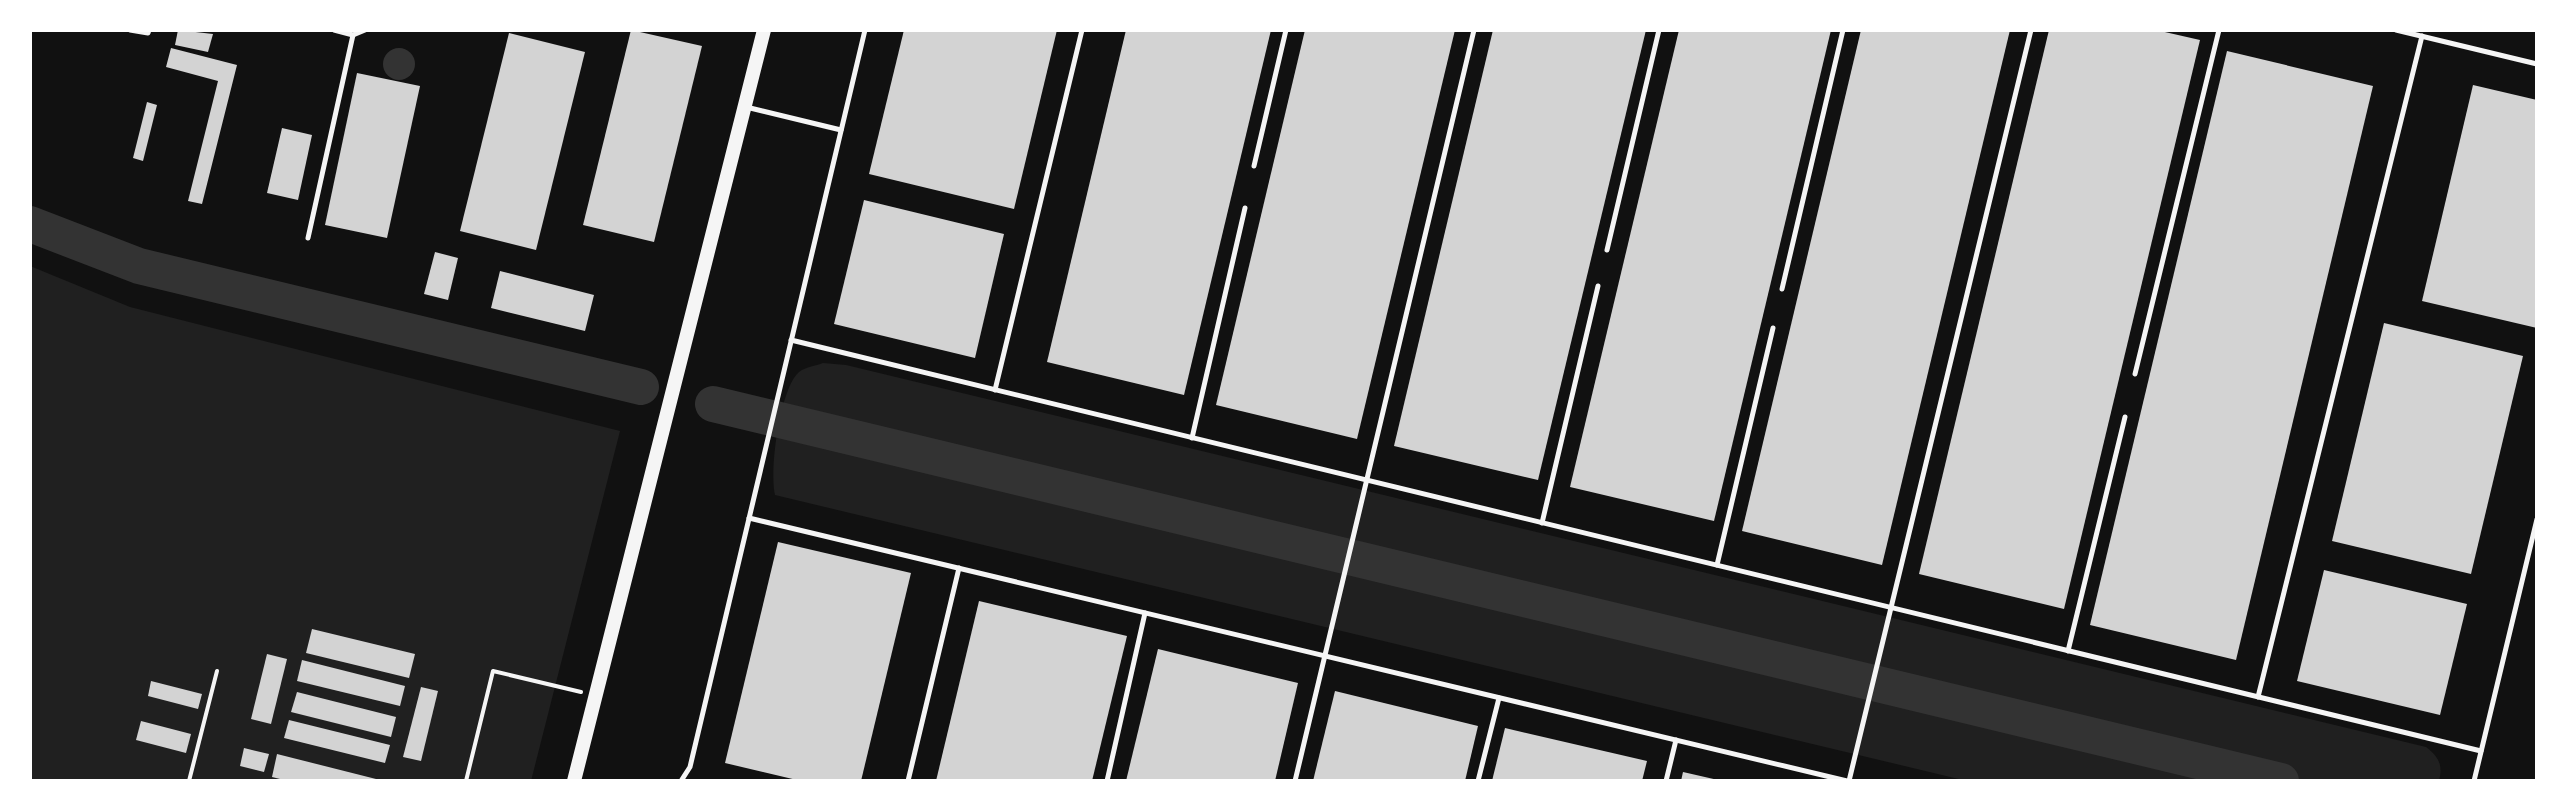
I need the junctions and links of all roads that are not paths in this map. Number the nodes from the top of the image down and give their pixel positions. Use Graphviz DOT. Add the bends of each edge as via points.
graph roads {
  1 [pos="130,30"];
  2 [pos="149,30"];
  3 [pos="334,30"];
  4 [pos="365,30"];
  5 [pos="764,30"];
  6 [pos="865,30"];
  7 [pos="1082,30"];
  8 [pos="1286,30"];
  9 [pos="1474,30"];
  10 [pos="1659,30"];
  11 [pos="1843,30"];
  12 [pos="2031,30"];
  13 [pos="2219,30"];
  14 [pos="2396,30"];
  15 [pos="353,35"];
  16 [pos="2422,36"];
  17 [pos="2537,64"];
  18 [pos="746,107"];
  19 [pos="841,130"];
  20 [pos="1254,166"];
  21 [pos="1245,208"];
  22 [pos="308,238"];
  23 [pos="1607,250"];
  24 [pos="1598,286"];
  25 [pos="1782,289"];
  26 [pos="1773,328"];
  27 [pos="791,340"];
  28 [pos="2135,374"];
  29 [pos="995,390"];
  30 [pos="2125,417"];
  31 [pos="1192,438"];
  32 [pos="1366,480"];
  33 [pos="749,518"];
  34 [pos="2537,519"];
  35 [pos="1542,523"];
  36 [pos="1717,565"];
  37 [pos="959,568"];
  38 [pos="1891,608"];
  39 [pos="1145,613"];
  40 [pos="2068,651"];
  41 [pos="1324,656"];
  42 [pos="2258,697"];
  43 [pos="1499,698"];
  44 [pos="1676,740"];
  45 [pos="2481,751"];
  46 [pos="574,781"];
  47 [pos="681,781"];
  48 [pos="908,781"];
  49 [pos="1107,781"];
  50 [pos="1295,781"];
  51 [pos="1478,781"];
  52 [pos="1666,781"];
  53 [pos="1848,781"];
  54 [pos="2474,781"];
  1 -- 2 [label="lane"];
  3 -- 15 [label="lane"];
  4 -- 15 [label="lane"];
  5 -- 18 [label="street"];
  6 -- 19 [label="lane"];
  7 -- 29 [label="lane"];
  8 -- 20 [label="lane"];
  9 -- 32 [label="lane"];
  10 -- 23 [label="lane"];
  11 -- 25 [label="lane"];
  12 -- 38 [label="lane"];
  13 -- 28 [label="lane"];
  14 -- 16 [label="lane"];
  15 -- 22 [label="lane"];
  16 -- 17 [label="lane"];
  16 -- 42 [label="lane"];
  18 -- 19 [label="lane"];
  18 -- 46 [label="street"];
  19 -- 27 [label="lane"];
  21 -- 31 [label="lane"];
  24 -- 35 [label="lane"];
  26 -- 36 [label="lane"];
  27 -- 29 [label="lane"];
  27 -- 33 [label="lane"];
  29 -- 31 [label="lane"];
  30 -- 40 [label="lane"];
  31 -- 32 [label="lane"];
  32 -- 35 [label="lane"];
  32 -- 41 [label="lane"];
  33 -- 37 [label="lane"];
  33 -- 47 [label="lane" via="690,767"];
  34 -- 45 [label="lane"];
  35 -- 36 [label="lane"];
  36 -- 38 [label="lane"];
  37 -- 39 [label="lane"];
  37 -- 48 [label="lane"];
  38 -- 40 [label="lane"];
  38 -- 53 [label="lane"];
  39 -- 41 [label="lane"];
  39 -- 49 [label="lane"];
  40 -- 42 [label="lane"];
  41 -- 43 [label="lane"];
  41 -- 50 [label="lane"];
  42 -- 45 [label="lane"];
  43 -- 44 [label="lane"];
  43 -- 51 [label="lane"];
  44 -- 52 [label="lane"];
  44 -- 53 [label="lane"];
  45 -- 54 [label="lane"];
}
